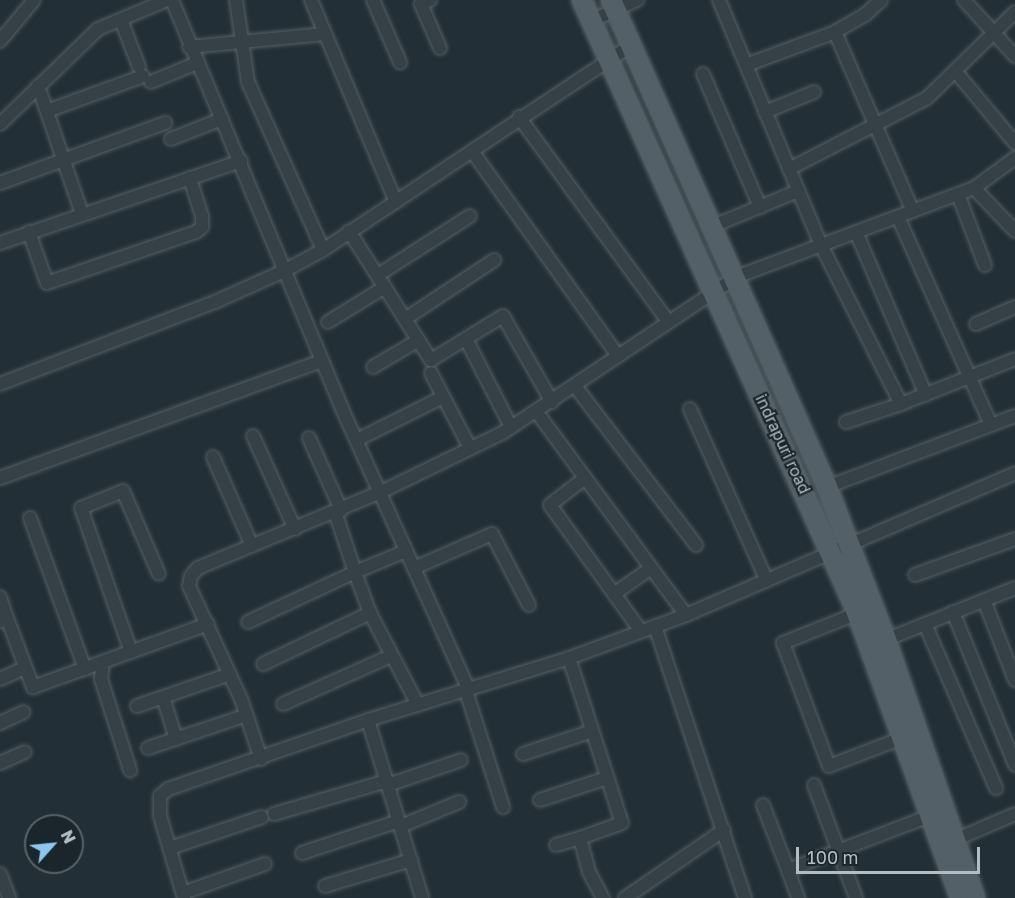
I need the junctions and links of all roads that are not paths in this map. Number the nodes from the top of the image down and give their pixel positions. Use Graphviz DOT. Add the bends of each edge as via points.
graph roads {
  1 [pos="34,0"];
  2 [pos="167,0"];
  3 [pos="172,0"];
  4 [pos="236,0"];
  5 [pos="311,0"];
  6 [pos="373,0"];
  7 [pos="582,0"];
  8 [pos="637,0"];
  9 [pos="719,0"];
  10 [pos="881,0"];
  11 [pos="964,0"];
  12 [pos="424,1"];
  13 [pos="613,5"];
  14 [pos="1015,12"];
  15 [pos="120,20"];
  16 [pos="591,21"];
  17 [pos="835,32"];
  18 [pos="993,32"];
  19 [pos="324,34"];
  20 [pos="0,40"];
  21 [pos="242,40"];
  22 [pos="631,45"];
  23 [pos="189,47"];
  24 [pos="440,48"];
  25 [pos="1015,56"];
  26 [pos="608,59"];
  27 [pos="400,62"];
  28 [pos="196,63"];
  29 [pos="746,65"];
  30 [pos="956,72"];
  31 [pos="703,74"];
  32 [pos="145,75"];
  33 [pos="38,86"];
  34 [pos="814,92"];
  35 [pos="5,110"];
  36 [pos="47,111"];
  37 [pos="765,112"];
  38 [pos="519,117"];
  39 [pos="222,119"];
  40 [pos="165,123"];
  41 [pos="0,124"];
  42 [pos="876,125"];
  43 [pos="171,139"];
  44 [pos="1015,143"];
  45 [pos="472,151"];
  46 [pos="1015,159"];
  47 [pos="63,160"];
  48 [pos="241,161"];
  49 [pos="789,169"];
  50 [pos="190,178"];
  51 [pos="0,183"];
  52 [pos="974,188"];
  53 [pos="798,191"];
  54 [pos="958,194"];
  55 [pos="396,202"];
  56 [pos="760,207"];
  57 [pos="913,211"];
  58 [pos="82,214"];
  59 [pos="470,216"];
  60 [pos="898,217"];
  61 [pos="713,226"];
  62 [pos="349,231"];
  63 [pos="1015,231"];
  64 [pos="29,232"];
  65 [pos="856,232"];
  66 [pos="0,243"];
  67 [pos="821,245"];
  68 [pos="323,250"];
  69 [pos="494,260"];
  70 [pos="985,265"];
  71 [pos="284,272"];
  72 [pos="378,275"];
  73 [pos="736,277"];
  74 [pos="385,287"];
  75 [pos="711,290"];
  76 [pos="1015,307"];
  77 [pos="405,319"];
  78 [pos="667,320"];
  79 [pos="328,322"];
  80 [pos="976,324"];
  81 [pos="466,339"];
  82 [pos="419,340"];
  83 [pos="618,356"];
  84 [pos="1015,359"];
  85 [pos="322,361"];
  86 [pos="373,367"];
  87 [pos="431,373"];
  88 [pos="969,378"];
  89 [pos="0,384"];
  90 [pos="575,386"];
  91 [pos="926,395"];
  92 [pos="443,397"];
  93 [pos="552,402"];
  94 [pos="901,404"];
  95 [pos="690,409"];
  96 [pos="536,411"];
  97 [pos="1015,416"];
  98 [pos="846,422"];
  99 [pos="991,425"];
  100 [pos="511,427"];
  101 [pos="252,436"];
  102 [pos="309,438"];
  103 [pos="357,440"];
  104 [pos="470,448"];
  105 [pos="213,457"];
  106 [pos="1015,475"];
  107 [pos="0,478"];
  108 [pos="585,478"];
  109 [pos="827,487"];
  110 [pos="381,492"];
  111 [pos="338,511"];
  112 [pos="30,518"];
  113 [pos="295,529"];
  114 [pos="1015,539"];
  115 [pos="696,545"];
  116 [pos="252,546"];
  117 [pos="840,548"];
  118 [pos="406,551"];
  119 [pos="414,568"];
  120 [pos="651,568"];
  121 [pos="355,572"];
  122 [pos="159,574"];
  123 [pos="915,575"];
  124 [pos="767,581"];
  125 [pos="1015,588"];
  126 [pos="614,594"];
  127 [pos="0,597"];
  128 [pos="984,600"];
  129 [pos="529,605"];
  130 [pos="953,612"];
  131 [pos="370,613"];
  132 [pos="858,614"];
  133 [pos="686,615"];
  134 [pos="4,620"];
  135 [pos="248,622"];
  136 [pos="208,624"];
  137 [pos="926,624"];
  138 [pos="655,626"];
  139 [pos="641,632"];
  140 [pos="877,643"];
  141 [pos="131,652"];
  142 [pos="391,656"];
  143 [pos="569,658"];
  144 [pos="103,662"];
  145 [pos="263,664"];
  146 [pos="26,668"];
  147 [pos="85,669"];
  148 [pos="230,674"];
  149 [pos="0,679"];
  150 [pos="1015,681"];
  151 [pos="468,690"];
  152 [pos="163,697"];
  153 [pos="283,704"];
  154 [pos="418,705"];
  155 [pos="137,706"];
  156 [pos="24,712"];
  157 [pos="247,715"];
  158 [pos="369,720"];
  159 [pos="0,723"];
  160 [pos="592,731"];
  161 [pos="902,738"];
  162 [pos="176,739"];
  163 [pos="148,748"];
  164 [pos="25,752"];
  165 [pos="523,754"];
  166 [pos="261,759"];
  167 [pos="461,760"];
  168 [pos="0,763"];
  169 [pos="1015,765"];
  170 [pos="130,770"];
  171 [pos="607,778"];
  172 [pos="388,783"];
  173 [pos="814,785"];
  174 [pos="996,788"];
  175 [pos="540,800"];
  176 [pos="459,802"];
  177 [pos="763,804"];
  178 [pos="503,807"];
  179 [pos="938,813"];
  180 [pos="1015,814"];
  181 [pos="400,823"];
  182 [pos="724,830"];
  183 [pos="580,838"];
  184 [pos="948,843"];
  185 [pos="556,844"];
  186 [pos="170,848"];
  187 [pos="839,852"];
  188 [pos="302,853"];
  189 [pos="411,860"];
  190 [pos="265,864"];
  191 [pos="788,870"];
  192 [pos="0,874"];
  193 [pos="325,886"];
  194 [pos="183,896"];
  195 [pos="9,898"];
  196 [pos="422,898"];
  197 [pos="603,898"];
  198 [pos="625,898"];
  199 [pos="746,898"];
  200 [pos="798,898"];
  201 [pos="856,898"];
  202 [pos="960,898"];
  203 [pos="975,898"];
  1 -- 20 [label="street"];
  2 -- 15 [label="street"];
  3 -- 23 [label="street"];
  4 -- 21 [label="street"];
  5 -- 19 [label="street"];
  6 -- 27 [label="street"];
  7 -- 16 [label="main road, indrapuri road"];
  8 -- 13 [label="street"];
  9 -- 29 [label="street"];
  10 -- 17 [label="street" via="865,15"];
  11 -- 18 [label="street"];
  12 -- 24 [label="street"];
  13 -- 16 [label="street"];
  13 -- 22 [label="main road, indrapuri road"];
  14 -- 18 [label="street"];
  15 -- 32 [label="street"];
  15 -- 33 [label="street" via="98,29"];
  16 -- 26 [label="main road, indrapuri road"];
  17 -- 29 [label="street"];
  17 -- 42 [label="street"];
  18 -- 25 [label="street"];
  18 -- 30 [label="street"];
  19 -- 21 [label="street"];
  19 -- 55 [label="street"];
  21 -- 23 [label="street"];
  21 -- 68 [label="street" via="248,82"];
  22 -- 26 [label="street"];
  22 -- 61 [label="main road, indrapuri road"];
  23 -- 28 [label="street"];
  26 -- 38 [label="street"];
  26 -- 75 [label="main road, indrapuri road"];
  28 -- 32 [label="street"];
  28 -- 39 [label="street"];
  29 -- 37 [label="street"];
  30 -- 42 [label="street" via="927,98"];
  30 -- 44 [label="street"];
  31 -- 56 [label="street"];
  32 -- 36 [label="street"];
  33 -- 35 [label="street"];
  33 -- 36 [label="street"];
  34 -- 37 [label="street"];
  35 -- 41 [label="street"];
  36 -- 47 [label="street"];
  37 -- 49 [label="street"];
  38 -- 45 [label="street"];
  38 -- 78 [label="street"];
  39 -- 43 [label="street"];
  39 -- 48 [label="street"];
  40 -- 47 [label="street"];
  42 -- 49 [label="street"];
  42 -- 57 [label="street"];
  45 -- 55 [label="street"];
  45 -- 83 [label="street"];
  46 -- 52 [label="street"];
  47 -- 51 [label="street"];
  47 -- 58 [label="street"];
  48 -- 50 [label="street"];
  48 -- 71 [label="street"];
  49 -- 53 [label="street"];
  50 -- 58 [label="street"];
  50 -- 64 [label="street" via="202,216 202,227 196,232 47,283"];
  52 -- 54 [label="street"];
  52 -- 63 [label="street"];
  53 -- 56 [label="street"];
  53 -- 67 [label="street"];
  54 -- 57 [label="street"];
  54 -- 70 [label="street"];
  55 -- 62 [label="street"];
  56 -- 61 [label="street"];
  57 -- 60 [label="street"];
  58 -- 64 [label="street"];
  59 -- 72 [label="street"];
  60 -- 65 [label="street"];
  60 -- 88 [label="street"];
  61 -- 73 [label="main road, indrapuri road"];
  62 -- 68 [label="street"];
  62 -- 72 [label="street"];
  64 -- 66 [label="street"];
  65 -- 67 [label="street"];
  65 -- 91 [label="street"];
  67 -- 73 [label="street"];
  67 -- 94 [label="street"];
  68 -- 71 [label="street"];
  69 -- 77 [label="street"];
  71 -- 85 [label="street"];
  71 -- 89 [label="street"];
  72 -- 74 [label="street"];
  73 -- 75 [label="street"];
  73 -- 109 [label="main road, indrapuri road"];
  74 -- 77 [label="street"];
  74 -- 79 [label="street"];
  75 -- 78 [label="street"];
  75 -- 117 [label="main road, indrapuri road"];
  76 -- 80 [label="street"];
  77 -- 82 [label="street"];
  78 -- 83 [label="street"];
  81 -- 82 [label="street" via="431,360"];
  81 -- 93 [label="street" via="503,316"];
  81 -- 100 [label="street"];
  82 -- 86 [label="street"];
  83 -- 90 [label="street"];
  84 -- 88 [label="street"];
  85 -- 103 [label="street"];
  85 -- 107 [label="street"];
  87 -- 92 [label="street"];
  88 -- 91 [label="street"];
  88 -- 99 [label="street"];
  90 -- 93 [label="street"];
  90 -- 115 [label="street"];
  91 -- 94 [label="street"];
  92 -- 103 [label="street"];
  92 -- 104 [label="street"];
  93 -- 96 [label="street"];
  94 -- 98 [label="street"];
  95 -- 124 [label="street"];
  96 -- 100 [label="street"];
  96 -- 108 [label="street"];
  97 -- 99 [label="street"];
  99 -- 109 [label="street"];
  100 -- 104 [label="street"];
  101 -- 113 [label="street"];
  102 -- 111 [label="street"];
  103 -- 110 [label="street"];
  104 -- 110 [label="street"];
  105 -- 116 [label="street"];
  106 -- 117 [label="street"];
  108 -- 120 [label="street"];
  108 -- 126 [label="street" via="550,505"];
  109 -- 117 [label="main road, indrapuri road"];
  110 -- 111 [label="street"];
  110 -- 118 [label="street"];
  111 -- 113 [label="street"];
  111 -- 121 [label="street"];
  112 -- 147 [label="street"];
  113 -- 116 [label="street"];
  114 -- 123 [label="street"];
  116 -- 136 [label="street" via="198,568 191,576 189,586"];
  117 -- 124 [label="street"];
  117 -- 132 [label="main road, indrapuri road"];
  117 -- 140 [label="main road, indrapuri road"];
  118 -- 119 [label="street"];
  118 -- 121 [label="street"];
  119 -- 129 [label="street" via="492,534"];
  119 -- 151 [label="street"];
  120 -- 126 [label="street"];
  120 -- 133 [label="street"];
  121 -- 131 [label="street"];
  121 -- 135 [label="street"];
  122 -- 141 [label="street" via="123,491 81,508"];
  124 -- 133 [label="street"];
  125 -- 128 [label="street"];
  126 -- 139 [label="street"];
  127 -- 134 [label="street"];
  128 -- 130 [label="street"];
  128 -- 150 [label="street"];
  130 -- 137 [label="street"];
  130 -- 169 [label="street"];
  131 -- 142 [label="street"];
  131 -- 145 [label="street"];
  132 -- 140 [label="main road, indrapuri road"];
  132 -- 161 [label="street" via="783,643 829,766"];
  133 -- 138 [label="street"];
  134 -- 146 [label="street"];
  136 -- 141 [label="street"];
  136 -- 148 [label="street"];
  137 -- 140 [label="street"];
  137 -- 174 [label="street"];
  138 -- 139 [label="street"];
  138 -- 182 [label="street"];
  139 -- 143 [label="street"];
  140 -- 161 [label="main road, indrapuri road"];
  140 -- 179 [label="main road, indrapuri road"];
  141 -- 144 [label="street"];
  142 -- 153 [label="street"];
  142 -- 154 [label="street"];
  143 -- 151 [label="street"];
  143 -- 160 [label="street"];
  144 -- 147 [label="street"];
  144 -- 170 [label="street" via="101,679"];
  146 -- 147 [label="street" via="33,687"];
  146 -- 149 [label="street"];
  148 -- 152 [label="street"];
  148 -- 157 [label="street"];
  151 -- 154 [label="street"];
  151 -- 178 [label="street"];
  152 -- 155 [label="street"];
  152 -- 162 [label="street"];
  154 -- 158 [label="street"];
  156 -- 159 [label="street"];
  157 -- 162 [label="street"];
  157 -- 166 [label="street"];
  158 -- 166 [label="street"];
  158 -- 172 [label="street"];
  160 -- 165 [label="street"];
  160 -- 171 [label="street"];
  161 -- 179 [label="main road, indrapuri road"];
  162 -- 163 [label="street"];
  164 -- 168 [label="street"];
  166 -- 186 [label="street" via="168,789 160,796 160,816"];
  167 -- 172 [label="street"];
  171 -- 175 [label="street"];
  171 -- 183 [label="street" via="622,823"];
  172 -- 181 [label="street"];
  172 -- 186 [label="street" via="268,815"];
  173 -- 187 [label="street"];
  176 -- 181 [label="street"];
  177 -- 191 [label="street"];
  179 -- 184 [label="main road, indrapuri road"];
  179 -- 187 [label="street"];
  180 -- 184 [label="street"];
  181 -- 188 [label="street"];
  181 -- 189 [label="street"];
  182 -- 198 [label="street"];
  182 -- 199 [label="street"];
  183 -- 185 [label="street"];
  183 -- 197 [label="street" via="589,872"];
  184 -- 202 [label="main road, indrapuri road"];
  184 -- 203 [label="main road, indrapuri road"];
  186 -- 194 [label="street"];
  187 -- 191 [label="street"];
  187 -- 201 [label="street"];
  189 -- 193 [label="street"];
  189 -- 196 [label="street"];
  190 -- 194 [label="street"];
  191 -- 200 [label="street"];
  192 -- 195 [label="street"];
}
